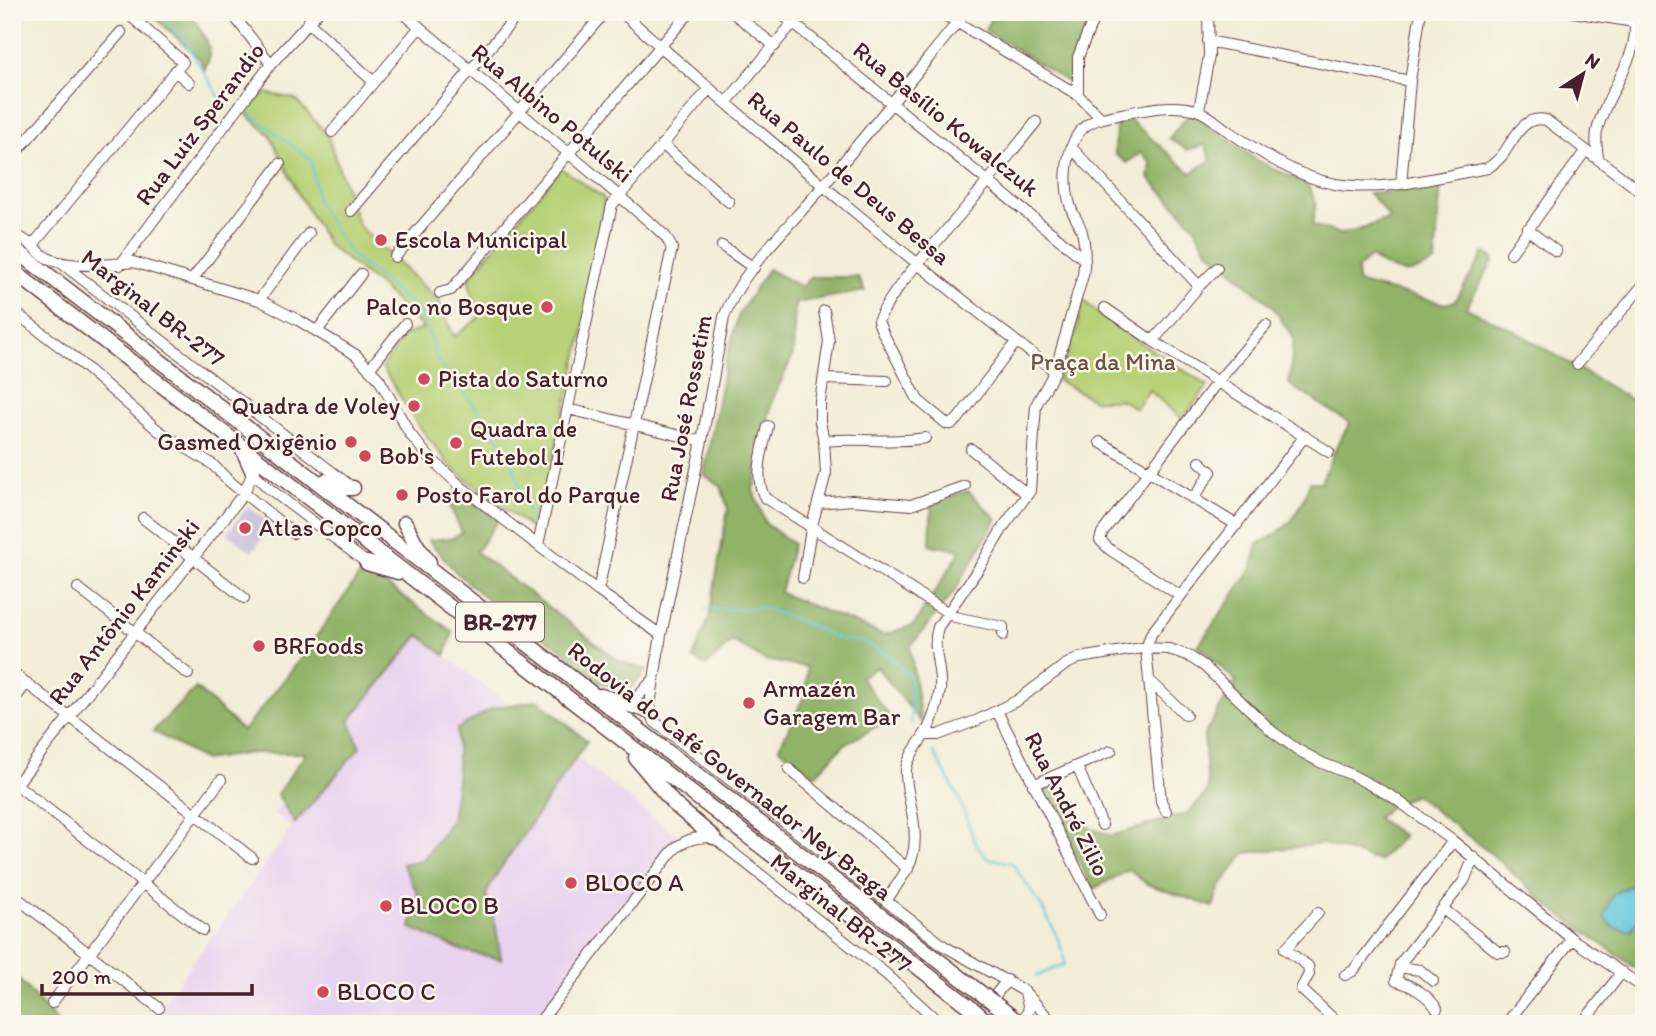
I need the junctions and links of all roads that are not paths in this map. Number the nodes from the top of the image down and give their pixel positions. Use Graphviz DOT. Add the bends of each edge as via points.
graph roads {
  1 [pos="126,12"];
  2 [pos="232,12"];
  3 [pos="318,12"];
  4 [pos="402,12"];
  5 [pos="605,12"];
  6 [pos="621,12"];
  7 [pos="690,12"];
  8 [pos="732,12"];
  9 [pos="779,12"];
  10 [pos="803,12"];
  11 [pos="940,12"];
  12 [pos="1096,12"];
  13 [pos="1208,12"];
  14 [pos="1573,12"];
  15 [pos="1626,12"];
  16 [pos="515,14"];
  17 [pos="1420,17"];
  18 [pos="308,22"];
  19 [pos="1634,22"];
  20 [pos="794,23"];
  21 [pos="957,23"];
  22 [pos="419,28"];
  23 [pos="121,32"];
  24 [pos="1208,41"];
  25 [pos="660,46"];
  26 [pos="775,46"];
  27 [pos="271,64"];
  28 [pos="176,71"];
  29 [pos="471,72"];
  30 [pos="1410,81"];
  31 [pos="374,82"];
  32 [pos="189,83"];
  33 [pos="709,89"];
  34 [pos="1079,95"];
  35 [pos="893,102"];
  36 [pos="726,103"];
  37 [pos="1199,110"];
  38 [pos="521,112"];
  39 [pos="1100,117"];
  40 [pos="1036,122"];
  41 [pos="332,132"];
  42 [pos="1595,141"];
  43 [pos="662,144"];
  44 [pos="1072,148"];
  45 [pos="1583,148"];
  46 [pos="569,153"];
  47 [pos="12,157"];
  48 [pos="1598,158"];
  49 [pos="281,164"];
  50 [pos="989,182"];
  51 [pos="1401,184"];
  52 [pos="824,186"];
  53 [pos="1644,194"];
  54 [pos="617,196"];
  55 [pos="729,202"];
  56 [pos="351,211"];
  57 [pos="1527,229"];
  58 [pos="12,232"];
  59 [pos="309,233"];
  60 [pos="32,246"];
  61 [pos="722,246"];
  62 [pos="12,247"];
  63 [pos="1556,251"];
  64 [pos="1511,253"];
  65 [pos="395,257"];
  66 [pos="1085,260"];
  67 [pos="60,262"];
  68 [pos="918,264"];
  69 [pos="119,265"];
  70 [pos="754,268"];
  71 [pos="1217,268"];
  72 [pos="12,270"];
  73 [pos="361,274"];
  74 [pos="192,280"];
  75 [pos="1644,284"];
  76 [pos="1199,286"];
  77 [pos="440,293"];
  78 [pos="259,300"];
  79 [pos="1105,308"];
  80 [pos="12,310"];
  81 [pos="824,310"];
  82 [pos="404,324"];
  83 [pos="1266,325"];
  84 [pos="317,331"];
  85 [pos="1153,341"];
  86 [pos="1016,342"];
  87 [pos="1577,364"];
  88 [pos="370,368"];
  89 [pos="1055,371"];
  90 [pos="824,379"];
  91 [pos="887,381"];
  92 [pos="1218,382"];
  93 [pos="568,409"];
  94 [pos="633,425"];
  95 [pos="768,426"];
  96 [pos="1305,436"];
  97 [pos="925,438"];
  98 [pos="824,441"];
  99 [pos="702,442"];
  100 [pos="1100,442"];
  101 [pos="242,447"];
  102 [pos="971,449"];
  103 [pos="277,451"];
  104 [pos="1329,452"];
  105 [pos="1200,462"];
  106 [pos="253,472"];
  107 [pos="1148,473"];
  108 [pos="965,486"];
  109 [pos="267,487"];
  110 [pos="353,488"];
  111 [pos="244,493"];
  112 [pos="1027,495"];
  113 [pos="1193,499"];
  114 [pos="819,503"];
  115 [pos="143,518"];
  116 [pos="405,523"];
  117 [pos="1237,525"];
  118 [pos="811,528"];
  119 [pos="293,533"];
  120 [pos="538,545"];
  121 [pos="193,558"];
  122 [pos="367,563"];
  123 [pos="409,576"];
  124 [pos="803,578"];
  125 [pos="452,585"];
  126 [pos="78,589"];
  127 [pos="598,591"];
  128 [pos="1179,595"];
  129 [pos="244,598"];
  130 [pos="947,612"];
  131 [pos="135,633"];
  132 [pos="661,635"];
  133 [pos="1003,635"];
  134 [pos="1146,649"];
  135 [pos="12,672"];
  136 [pos="188,674"];
  137 [pos="653,679"];
  138 [pos="1150,681"];
  139 [pos="27,683"];
  140 [pos="593,694"];
  141 [pos="12,702"];
  142 [pos="631,704"];
  143 [pos="649,711"];
  144 [pos="997,711"];
  145 [pos="1186,715"];
  146 [pos="69,716"];
  147 [pos="924,735"];
  148 [pos="619,738"];
  149 [pos="1111,751"];
  150 [pos="1077,766"];
  151 [pos="789,769"];
  152 [pos="220,780"];
  153 [pos="14,785"];
  154 [pos="1033,785"];
  155 [pos="1166,811"];
  156 [pos="683,813"];
  157 [pos="195,814"];
  158 [pos="1102,825"];
  159 [pos="713,837"];
  160 [pos="685,840"];
  161 [pos="1453,841"];
  162 [pos="252,858"];
  163 [pos="1474,858"];
  164 [pos="908,869"];
  165 [pos="142,883"];
  166 [pos="12,894"];
  167 [pos="886,901"];
  168 [pos="1443,909"];
  169 [pos="1318,913"];
  170 [pos="1100,915"];
  171 [pos="203,930"];
  172 [pos="1572,939"];
  173 [pos="1505,952"];
  174 [pos="89,954"];
  175 [pos="1400,964"];
  176 [pos="1622,972"];
  177 [pos="1345,975"];
  178 [pos="1007,980"];
  179 [pos="1433,981"];
  180 [pos="1644,988"];
  181 [pos="1024,991"];
  182 [pos="52,1003"];
  183 [pos="159,1008"];
  184 [pos="1437,1009"];
  185 [pos="980,1019"];
  186 [pos="1334,1022"];
  187 [pos="1019,1023"];
  188 [pos="538,1024"];
  189 [pos="941,1024"];
  190 [pos="1054,1024"];
  191 [pos="1506,1024"];
  192 [pos="1583,1024"];
  1 -- 28 [label="street" via="183,62"];
  2 -- 27 [label="street"];
  3 -- 18 [label="street, Rua Luiz Sperandio"];
  4 -- 22 [label="street, Rua Albino Potulski"];
  5 -- 38 [label="street"];
  6 -- 25 [label="street, Rua Paulo de Deus Bessa"];
  7 -- 25 [label="street"];
  8 -- 26 [label="street"];
  9 -- 20 [label="street, Rua Basílio Kowalczuk"];
  10 -- 20 [label="street"];
  11 -- 21 [label="street"];
  12 -- 34 [label="street" via="1078,57"];
  13 -- 24 [label="street"];
  14 -- 19 [label="street"];
  15 -- 19 [label="street"];
  16 -- 29 [label="street"];
  17 -- 30 [label="street"];
  18 -- 27 [label="street, Rua Luiz Sperandio"];
  18 -- 31 [label="street"];
  19 -- 42 [label="street" via="1633,44"];
  20 -- 26 [label="street"];
  20 -- 35 [label="street, Rua Basílio Kowalczuk"];
  21 -- 34 [label="street"];
  21 -- 35 [label="street, Rua José Rossetim"];
  22 -- 29 [label="street, Rua Albino Potulski"];
  22 -- 31 [label="street"];
  23 -- 47 [label="street"];
  24 -- 30 [label="street"];
  24 -- 37 [label="street"];
  25 -- 33 [label="street, Rua Paulo de Deus Bessa"];
  25 -- 46 [label="street"];
  26 -- 36 [label="street"];
  27 -- 69 [label="street, Rua Luiz Sperandio"];
  28 -- 32 [label="street"];
  28 -- 60 [label="street"];
  29 -- 38 [label="street, Rua Albino Potulski"];
  29 -- 56 [label="street"];
  30 -- 51 [label="street"];
  31 -- 41 [label="street"];
  33 -- 36 [label="street, Rua Paulo de Deus Bessa"];
  33 -- 43 [label="street"];
  34 -- 39 [label="street"];
  35 -- 50 [label="street, Rua Basílio Kowalczuk"];
  35 -- 52 [label="street, Rua José Rossetim"];
  36 -- 52 [label="street, Rua Paulo de Deus Bessa"];
  37 -- 39 [label="street" via="1154,108"];
  37 -- 51 [label="street" via="1298,173 1338,184"];
  38 -- 46 [label="street, Rua Albino Potulski"];
  38 -- 65 [label="street"];
  39 -- 44 [label="street" via="1079,132"];
  40 -- 50 [label="street"];
  42 -- 45 [label="street"];
  42 -- 48 [label="street"];
  43 -- 54 [label="street"];
  43 -- 55 [label="street"];
  44 -- 66 [label="street" via="1067,189 1083,234"];
  44 -- 76 [label="street"];
  45 -- 48 [label="street"];
  45 -- 51 [label="street" via="1546,120 1532,120 1488,168"];
  45 -- 57 [label="street"];
  46 -- 54 [label="street, Rua Albino Potulski"];
  46 -- 77 [label="street" via="451,290"];
  48 -- 53 [label="street"];
  49 -- 74 [label="street"];
  50 -- 66 [label="street, Rua Basílio Kowalczuk"];
  50 -- 68 [label="street"];
  52 -- 68 [label="street, Rua Paulo de Deus Bessa"];
  52 -- 70 [label="street, Rua José Rossetim"];
  54 -- 93 [label="street"];
  54 -- 94 [label="street, Rua Albino Potulski" via="653,224 672,248"];
  57 -- 63 [label="street"];
  57 -- 64 [label="street"];
  58 -- 60 [label="street, Marginal BR-277"];
  59 -- 78 [label="street"];
  60 -- 67 [label="street, Marginal BR-277"];
  61 -- 70 [label="street"];
  62 -- 103 [label="highway, Rodovia do Café Governador Ney Braga / BR-277"];
  66 -- 89 [label="street"];
  67 -- 69 [label="street"];
  67 -- 110 [label="street, Marginal BR-277"];
  68 -- 86 [label="street, Rua Paulo de Deus Bessa"];
  68 -- 86 [label="street" via="878,321 918,400 930,412 952,424"];
  69 -- 74 [label="street" via="137,263"];
  70 -- 99 [label="street, Rua José Rossetim" via="724,317"];
  71 -- 76 [label="street"];
  72 -- 101 [label="highway, Rodovia do Café Governador Ney Braga / BR-277"];
  73 -- 84 [label="street"];
  74 -- 78 [label="street"];
  75 -- 87 [label="street"];
  76 -- 85 [label="street"];
  78 -- 84 [label="street"];
  79 -- 85 [label="street"];
  80 -- 111 [label="street" via="159,431 212,464"];
  81 -- 90 [label="street" via="829,341"];
  82 -- 88 [label="street"];
  83 -- 92 [label="street"];
  84 -- 88 [label="street"];
  85 -- 92 [label="street"];
  86 -- 89 [label="street, Rua Paulo de Deus Bessa"];
  88 -- 120 [label="street" via="427,455"];
  89 -- 112 [label="street" via="1036,405"];
  90 -- 91 [label="street"];
  90 -- 98 [label="street" via="820,402"];
  92 -- 96 [label="street"];
  92 -- 107 [label="street"];
  93 -- 94 [label="street"];
  93 -- 120 [label="street"];
  94 -- 99 [label="street"];
  94 -- 127 [label="street"];
  95 -- 118 [label="street" via="760,490"];
  96 -- 104 [label="street"];
  96 -- 117 [label="street"];
  97 -- 98 [label="street"];
  98 -- 114 [label="street" via="826,473"];
  99 -- 132 [label="street, Rua José Rossetim"];
  100 -- 107 [label="street"];
  101 -- 106 [label="highway"];
  101 -- 123 [label="highway, Rodovia do Café Governador Ney Braga / BR-277"];
  102 -- 112 [label="street"];
  103 -- 110 [label="highway" via="333,485"];
  103 -- 125 [label="highway, Rodovia do Café Governador Ney Braga / BR-277"];
  105 -- 113 [label="street" via="1211,472"];
  106 -- 109 [label="street"];
  106 -- 111 [label="street, Rua Antônio Kaminski"];
  107 -- 113 [label="street"];
  107 -- 128 [label="street" via="1100,540"];
  108 -- 114 [label="street" via="911,505 852,500"];
  109 -- 111 [label="street"];
  109 -- 122 [label="street"];
  111 -- 119 [label="street"];
  111 -- 121 [label="street, Rua Antônio Kaminski"];
  112 -- 130 [label="street"];
  113 -- 117 [label="street"];
  114 -- 118 [label="street"];
  115 -- 121 [label="street"];
  116 -- 125 [label="highway" via="422,554"];
  117 -- 128 [label="street"];
  118 -- 124 [label="street"];
  118 -- 130 [label="street"];
  120 -- 127 [label="street"];
  121 -- 129 [label="street"];
  121 -- 131 [label="street, Rua Antônio Kaminski"];
  122 -- 123 [label="highway"];
  123 -- 148 [label="highway, Rodovia do Café Governador Ney Braga / BR-277"];
  125 -- 140 [label="highway, Rodovia do Café Governador Ney Braga / BR-277"];
  126 -- 131 [label="street"];
  127 -- 132 [label="street"];
  128 -- 134 [label="street" via="1151,634"];
  130 -- 133 [label="street" via="1003,627"];
  130 -- 147 [label="street" via="935,637 940,690"];
  131 -- 136 [label="street"];
  131 -- 146 [label="street, Rua Antônio Kaminski"];
  132 -- 137 [label="street, Rua José Rossetim"];
  134 -- 138 [label="street"];
  134 -- 144 [label="street" via="1079,658"];
  134 -- 161 [label="street" via="1187,655 1298,750 1393,797"];
  135 -- 139 [label="street"];
  137 -- 142 [label="street"];
  137 -- 143 [label="street, Rua José Rossetim"];
  138 -- 145 [label="street"];
  138 -- 155 [label="street" via="1161,801"];
  139 -- 141 [label="street"];
  139 -- 146 [label="street"];
  140 -- 142 [label="highway"];
  140 -- 187 [label="highway, Rodovia do Café Governador Ney Braga / BR-277"];
  142 -- 143 [label="highway"];
  143 -- 167 [label="street, Marginal BR-277" via="655,722"];
  144 -- 147 [label="street" via="938,735"];
  144 -- 154 [label="street, Rua André Zilio"];
  146 -- 153 [label="street, Rua Antônio Kaminski"];
  146 -- 157 [label="street"];
  147 -- 164 [label="street" via="906,771 916,828"];
  148 -- 156 [label="highway"];
  148 -- 185 [label="highway, Rodovia do Café Governador Ney Braga / BR-277"];
  149 -- 150 [label="street"];
  150 -- 154 [label="street"];
  150 -- 158 [label="street"];
  151 -- 164 [label="street"];
  152 -- 157 [label="street"];
  153 -- 165 [label="street"];
  154 -- 170 [label="street, Rua André Zilio"];
  156 -- 159 [label="highway"];
  156 -- 160 [label="street" via="688,828"];
  157 -- 162 [label="street"];
  157 -- 165 [label="street"];
  159 -- 160 [label="street"];
  159 -- 189 [label="street, Marginal BR-277" via="886,974"];
  160 -- 188 [label="street"];
  161 -- 163 [label="street"];
  161 -- 177 [label="street" via="1353,971"];
  163 -- 168 [label="street"];
  163 -- 172 [label="street"];
  164 -- 167 [label="street"];
  165 -- 171 [label="street"];
  165 -- 174 [label="street"];
  166 -- 174 [label="street"];
  167 -- 178 [label="street, Marginal BR-277" via="957,955"];
  168 -- 173 [label="street" via="1498,952"];
  168 -- 175 [label="street"];
  169 -- 186 [label="street" via="1285,949 1308,966 1301,989"];
  172 -- 176 [label="street"];
  172 -- 191 [label="street"];
  174 -- 182 [label="street"];
  174 -- 183 [label="street"];
  175 -- 179 [label="street" via="1420,970"];
  175 -- 184 [label="street" via="1396,981 1409,984"];
  176 -- 180 [label="street"];
  176 -- 192 [label="street"];
  178 -- 181 [label="street, Marginal BR-277"];
  178 -- 185 [label="street"];
  181 -- 187 [label="street" via="1029,1010"];
  181 -- 190 [label="street, Marginal BR-277"];
}
